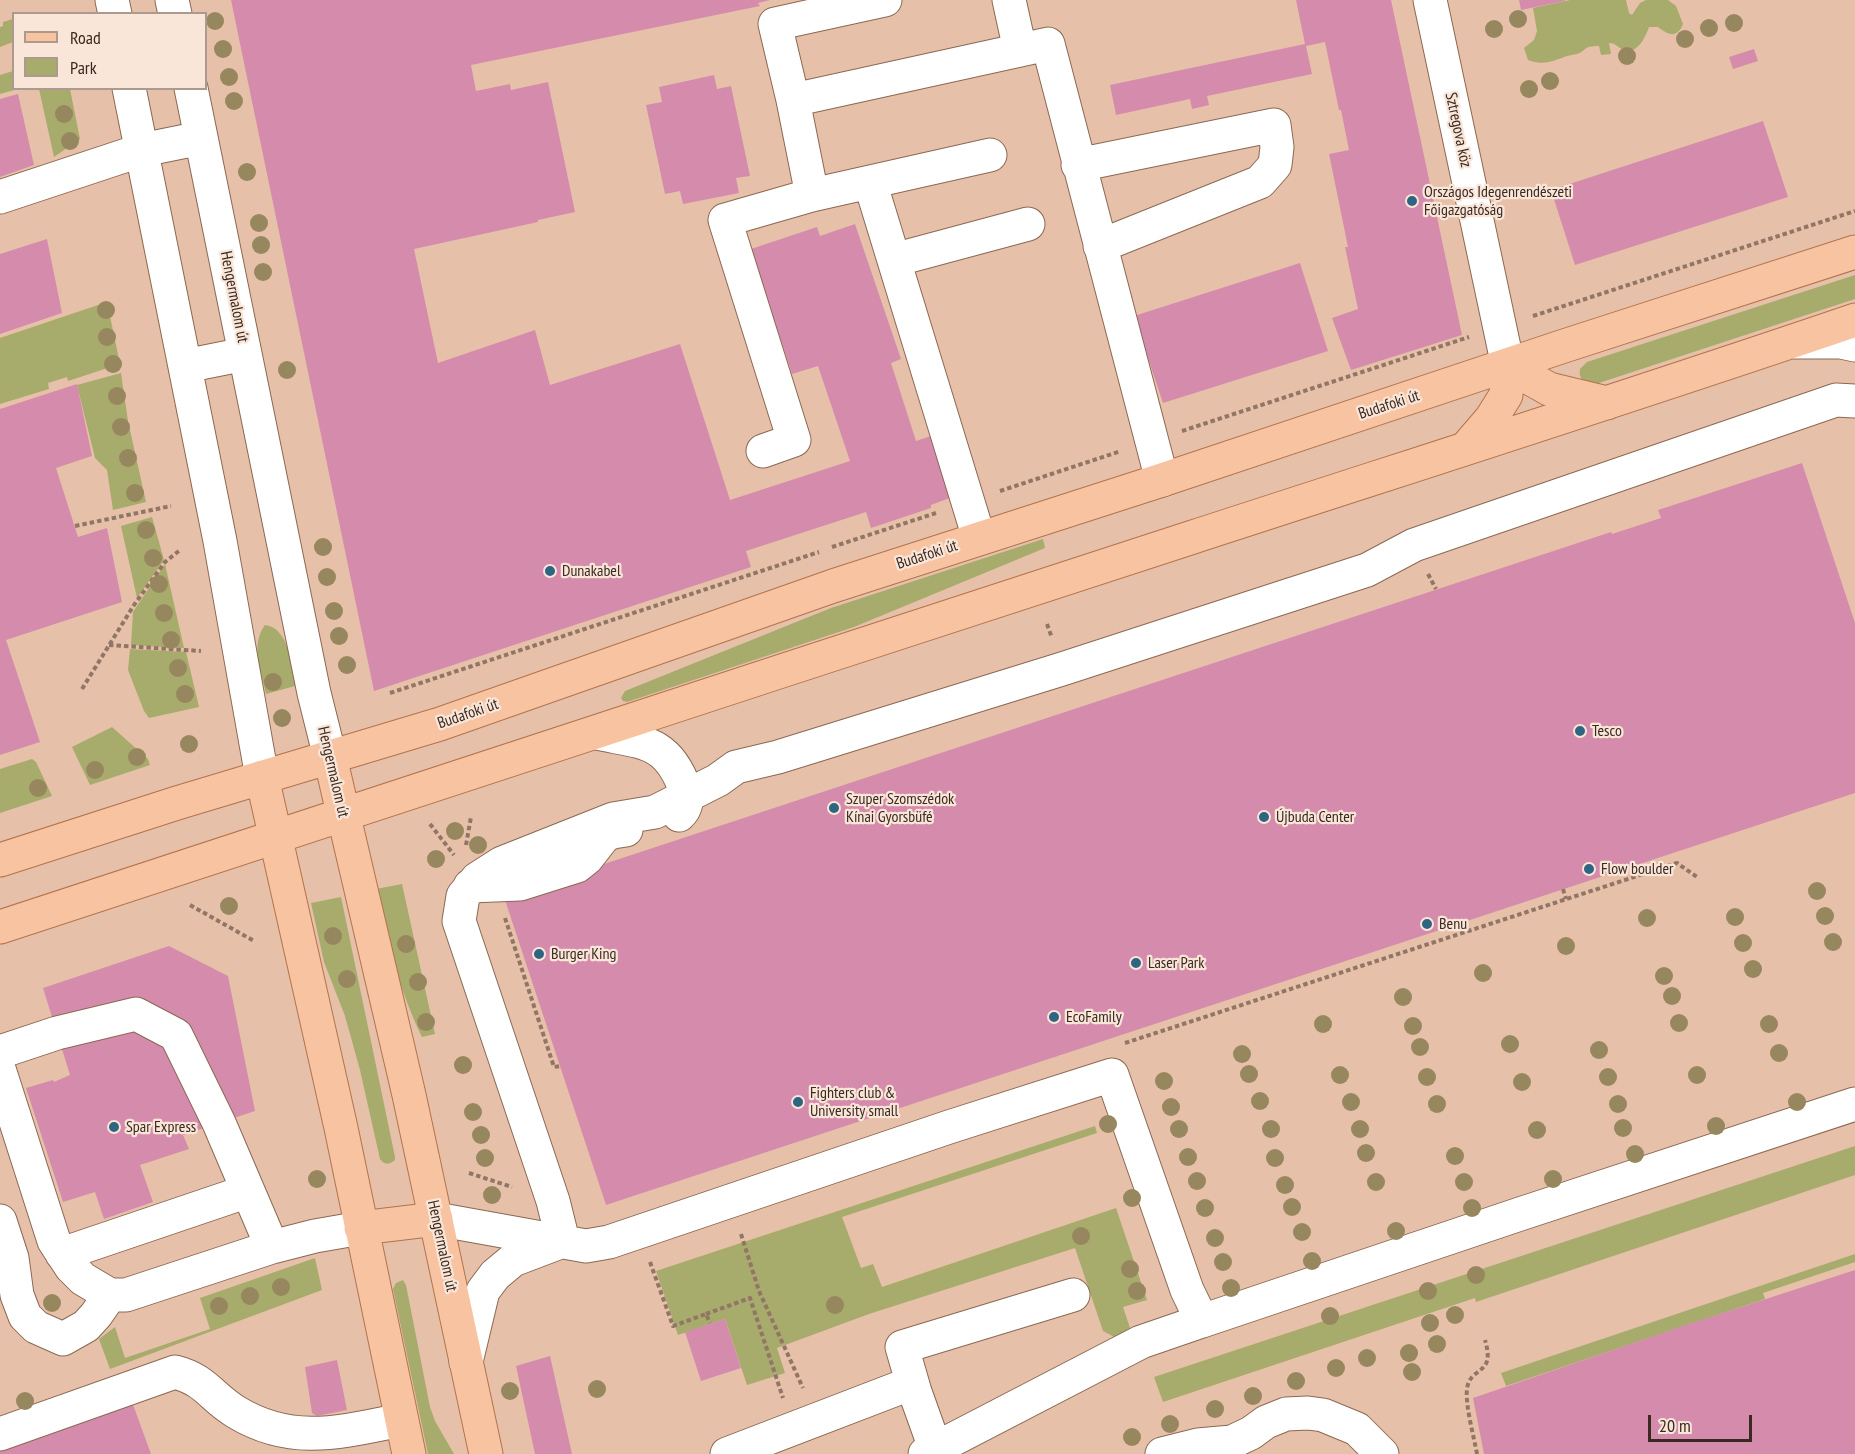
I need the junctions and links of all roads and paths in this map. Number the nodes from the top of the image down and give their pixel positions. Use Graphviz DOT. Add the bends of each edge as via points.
graph roads {
  1 [pos="885,0"];
  2 [pos="1010,0"];
  3 [pos="1430,0"];
  4 [pos="1020,50"];
  5 [pos="129,90"];
  6 [pos="191,90"];
  7 [pos="793,100"];
  8 [pos="201,138"];
  9 [pos="142,150"];
  10 [pos="990,155"];
  11 [pos="1078,165"];
  12 [pos="870,182"];
  13 [pos="812,195"];
  14 [pos="0,197"];
  15 [pos="1028,224"];
  16 [pos="1100,246"];
  17 [pos="1855,252"];
  18 [pos="894,260"];
  19 [pos="1855,320"];
  20 [pos="1790,342"];
  21 [pos="1855,345"];
  22 [pos="245,354"];
  23 [pos="185,366"];
  24 [pos="1508,366"];
  25 [pos="1855,401"];
  26 [pos="1608,403"];
  27 [pos="1466,448"];
  28 [pos="763,451"];
  29 [pos="1162,480"];
  30 [pos="171,506"];
  31 [pos="75,526"];
  32 [pos="979,538"];
  33 [pos="180,550"];
  34 [pos="109,645"];
  35 [pos="201,651"];
  36 [pos="82,689"];
  37 [pos="596,733"];
  38 [pos="330,758"];
  39 [pos="262,777"];
  40 [pos="687,796"];
  41 [pos="343,814"];
  42 [pos="430,824"];
  43 [pos="276,837"];
  44 [pos="456,858"];
  45 [pos="0,860"];
  46 [pos="1697,877"];
  47 [pos="1563,889"];
  48 [pos="1566,899"];
  49 [pos="190,905"];
  50 [pos="502,909"];
  51 [pos="0,927"];
  52 [pos="254,941"];
  53 [pos="1176,1017"];
  54 [pos="1179,1025"];
  55 [pos="1123,1043"];
  56 [pos="0,1052"];
  57 [pos="560,1066"];
  58 [pos="0,1072"];
  59 [pos="1855,1104"];
  60 [pos="248,1191"];
  61 [pos="436,1219"];
  62 [pos="0,1221"];
  63 [pos="361,1228"];
  64 [pos="739,1229"];
  65 [pos="639,1232"];
  66 [pos="563,1241"];
  67 [pos="272,1247"];
  68 [pos="62,1254"];
  69 [pos="110,1295"];
  70 [pos="1073,1295"];
  71 [pos="706,1314"];
  72 [pos="1202,1321"];
  73 [pos="710,1323"];
  74 [pos="1485,1340"];
  75 [pos="466,1362"];
  76 [pos="912,1383"];
  77 [pos="401,1420"];
  78 [pos="805,1424"];
  79 [pos="0,1434"];
  80 [pos="930,1451"];
  81 [pos="409,1454"];
  82 [pos="486,1454"];
  83 [pos="727,1454"];
  84 [pos="1162,1454"];
  85 [pos="1382,1454"];
  86 [pos="1477,1454"];
  1 -- 7 [label="street" via="775,24"];
  2 -- 4 [label="street"];
  3 -- 24 [label="street, Sztregova köz"];
  4 -- 7 [label="street"];
  4 -- 11 [label="street" via="1048,44"];
  5 -- 9 [label="street"];
  6 -- 8 [label="street, Hengermalom út"];
  7 -- 13 [label="street"];
  8 -- 9 [label="street"];
  8 -- 22 [label="street, Hengermalom út"];
  9 -- 14 [label="street"];
  9 -- 23 [label="street"];
  10 -- 12 [label="street"];
  11 -- 16 [label="street"];
  11 -- 16 [label="street" via="1274,125 1275,165 1260,182"];
  12 -- 13 [label="street"];
  12 -- 18 [label="street"];
  13 -- 28 [label="street" via="725,220 794,440"];
  15 -- 18 [label="street"];
  16 -- 29 [label="street"];
  17 -- 24 [label="main road, Budafoki út"];
  18 -- 32 [label="street"];
  19 -- 20 [label="main road"];
  20 -- 21 [label="street"];
  20 -- 26 [label="main road"];
  22 -- 23 [label="street"];
  22 -- 38 [label="street, Hengermalom út"];
  23 -- 39 [label="street"];
  24 -- 26 [label="main road" via="1549,389"];
  24 -- 27 [label="main road" via="1506,395"];
  24 -- 29 [label="main road, Budafoki út"];
  25 -- 40 [label="street" via="1836,400 1414,545 1367,570 1051,673 736,767"];
  26 -- 27 [label="main road"];
  27 -- 37 [label="main road"];
  29 -- 32 [label="main road, Budafoki út"];
  30 -- 31 [label="path"];
  32 -- 38 [label="main road, Budafoki út" via="440,724"];
  33 -- 34 [label="path" via="165,562"];
  34 -- 35 [label="path"];
  34 -- 36 [label="path"];
  37 -- 40 [label="street" via="658,749 679,772"];
  37 -- 41 [label="main road"];
  38 -- 39 [label="main road, Budafoki út"];
  38 -- 41 [label="main road, Hengermalom út"];
  39 -- 43 [label="main road"];
  39 -- 45 [label="main road, Budafoki út"];
  40 -- 66 [label="street" via="655,812 613,819 502,863 477,879 463,896 459,921 465,945 553,1201"];
  41 -- 43 [label="main road"];
  41 -- 61 [label="main road, Hengermalom út"];
  42 -- 44 [label="path"];
  43 -- 51 [label="main road"];
  43 -- 63 [label="main road"];
  46 -- 48 [label="path" via="1677,863"];
  47 -- 48 [label="path"];
  48 -- 54 [label="path"];
  49 -- 52 [label="path"];
  50 -- 57 [label="path" via="554,1067"];
  53 -- 54 [label="path"];
  54 -- 55 [label="path"];
  56 -- 60 [label="street" via="136,1014 176,1035"];
  58 -- 68 [label="street" via="54,1241"];
  59 -- 72 [label="street"];
  60 -- 67 [label="street"];
  60 -- 68 [label="street"];
  61 -- 63 [label="main road"];
  61 -- 66 [label="street"];
  61 -- 75 [label="main road, Hengermalom út"];
  62 -- 69 [label="street" via="12,1258 17,1295 25,1316 36,1327 63,1339 86,1326"];
  63 -- 67 [label="street"];
  63 -- 77 [label="main road"];
  64 -- 78 [label="path"];
  65 -- 66 [label="street" via="586,1246"];
  65 -- 71 [label="path" via="673,1326"];
  65 -- 72 [label="street" via="1007,1108 1031,1116 1058,1112 1104,1097 1116,1086 1187,1290"];
  66 -- 75 [label="street" via="513,1260 495,1275 483,1291"];
  67 -- 69 [label="street" via="126,1295"];
  68 -- 69 [label="street" via="84,1279"];
  70 -- 76 [label="street" via="902,1347"];
  71 -- 73 [label="path"];
  71 -- 78 [label="path" via="750,1298"];
  72 -- 80 [label="street" via="1141,1342"];
  74 -- 86 [label="path" via="1488,1359 1467,1388"];
  75 -- 82 [label="main road, Hengermalom út"];
  76 -- 78 [label="street"];
  76 -- 80 [label="street"];
  77 -- 79 [label="street" via="308,1434 275,1430 234,1411 199,1381 175,1372"];
  77 -- 81 [label="main road"];
  78 -- 83 [label="street"];
  84 -- 85 [label="street" via="1232,1442 1286,1414 1308,1413 1357,1429"];
}
